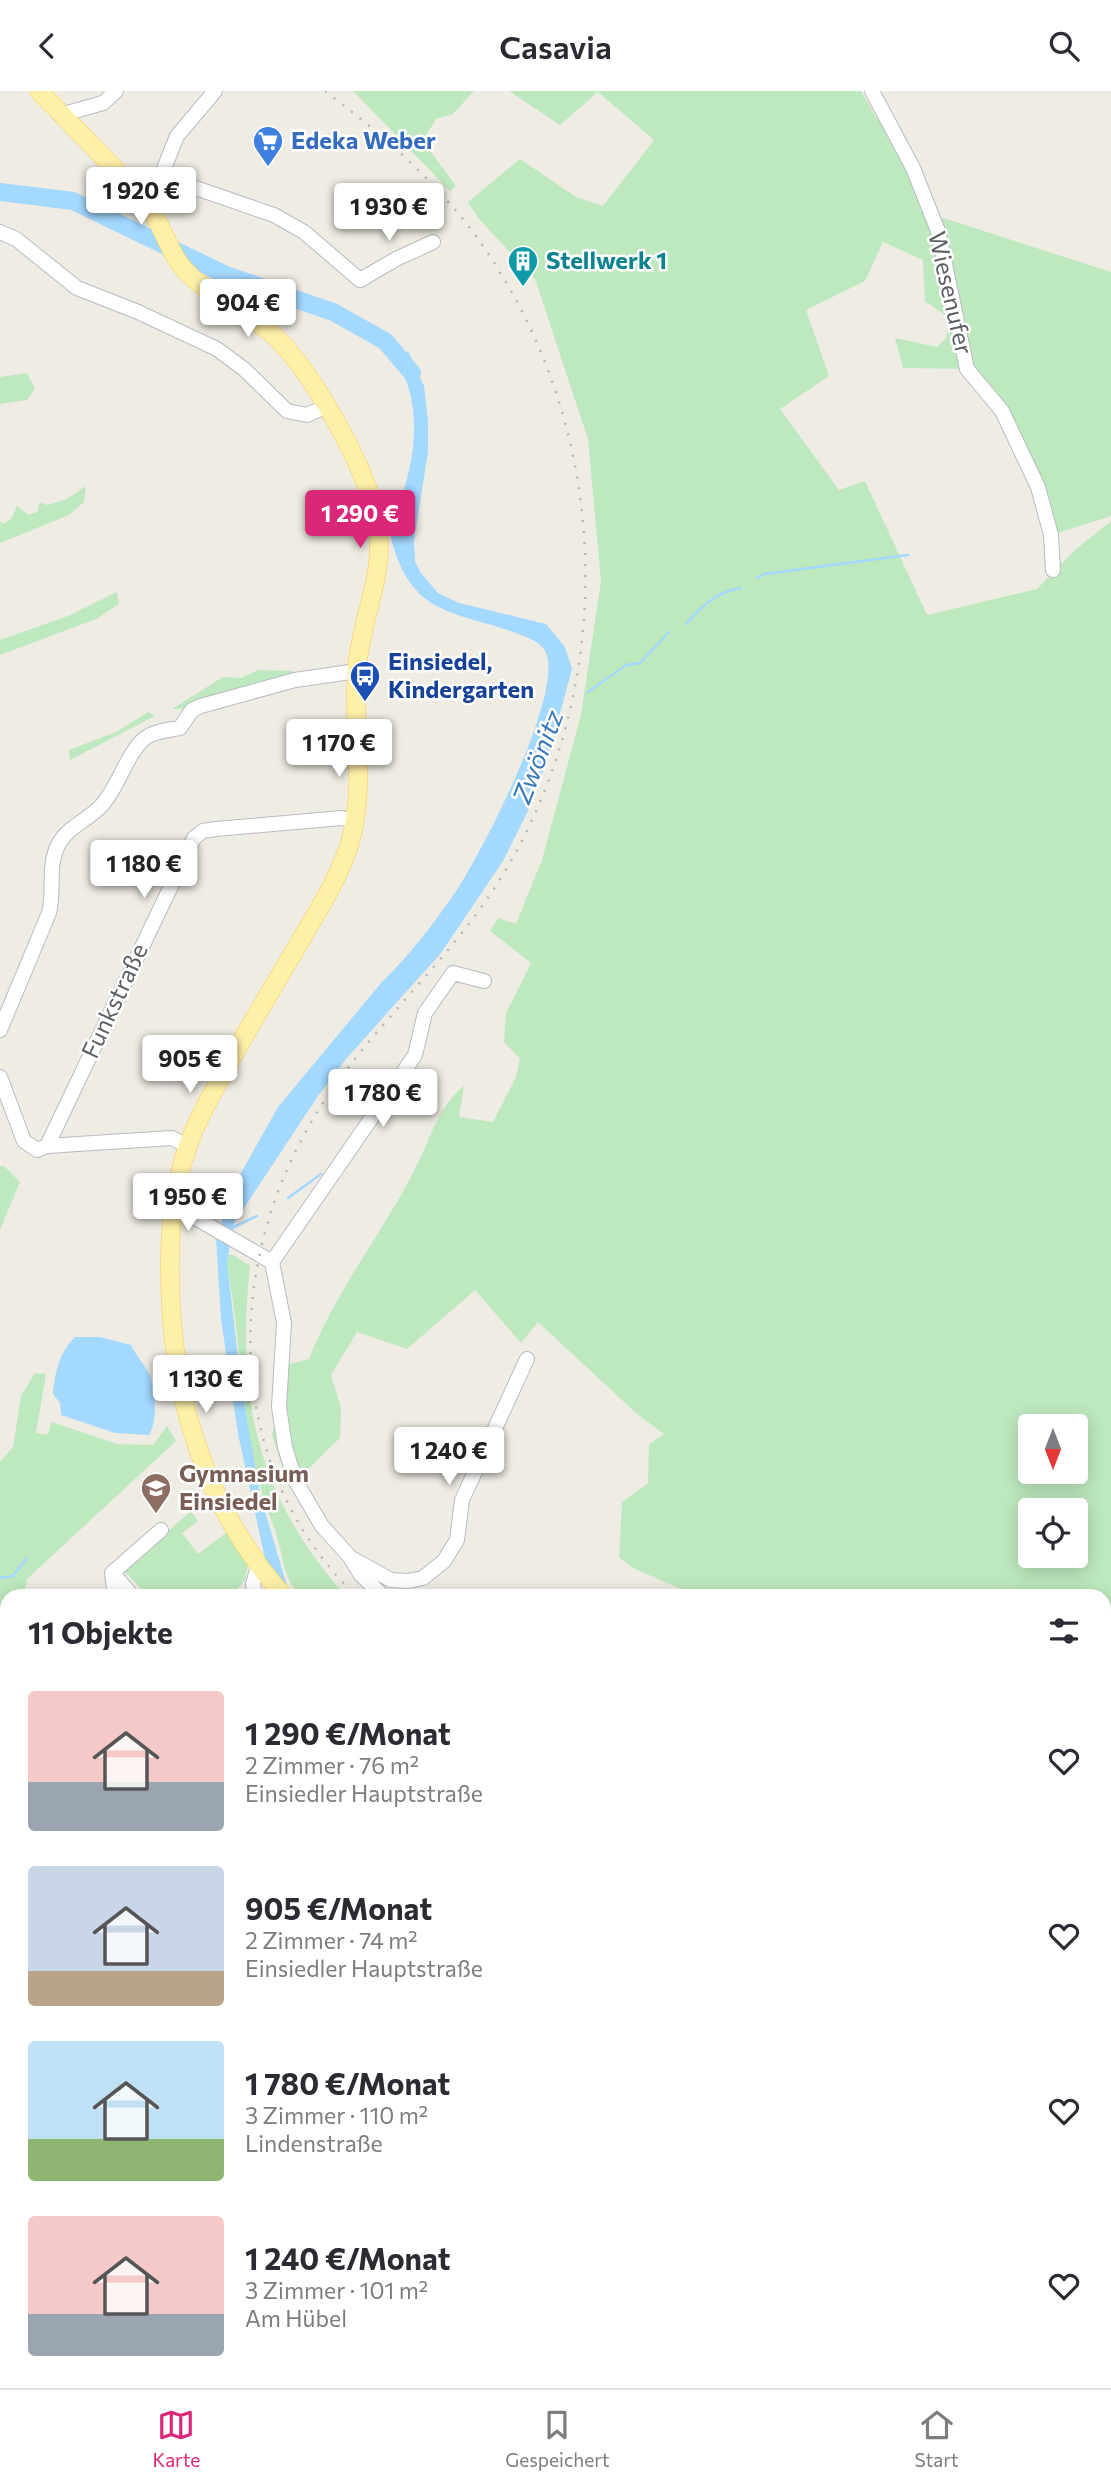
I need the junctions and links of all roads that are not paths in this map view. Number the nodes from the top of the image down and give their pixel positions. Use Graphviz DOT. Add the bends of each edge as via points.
graph roads {
  1 [pos="40,91"];
  2 [pos="116,91"];
  3 [pos="215,91"];
  4 [pos="872,91"];
  5 [pos="60,115"];
  6 [pos="161,176"];
  7 [pos="145,200"];
  8 [pos="0,232"];
  9 [pos="433,242"];
  10 [pos="325,407"];
  11 [pos="1053,571"];
  12 [pos="357,671"];
  13 [pos="355,821"];
  14 [pos="484,981"];
  15 [pos="0,1030"];
  16 [pos="0,1077"];
  17 [pos="47,1146"];
  18 [pos="187,1146"];
  19 [pos="172,1210"];
  20 [pos="272,1262"];
  21 [pos="527,1359"];
  22 [pos="161,1530"];
  23 [pos="350,1557"];
  24 [pos="258,1567"];
  25 [pos="112,1573"];
  26 [pos="114,1589"];
  27 [pos="126,1589"];
  28 [pos="253,1589"];
  29 [pos="277,1589"];
  30 [pos="376,1589"];
  1 -- 5 [label="main road"];
  2 -- 5 [label="street" via="103,103"];
  3 -- 6 [label="street" via="177,136"];
  4 -- 11 [label="street, Wiesenufer" via="913,168 937,231 967,369 1002,411 1038,487 1051,535"];
  5 -- 7 [label="main road"];
  6 -- 7 [label="street"];
  6 -- 9 [label="street" via="274,215 304,232 360,280"];
  7 -- 10 [label="main road" via="181,265 207,289 270,331 291,354"];
  8 -- 10 [label="street" via="16,239 76,288 138,311 217,349 287,411 307,415"];
  10 -- 12 [label="main road" via="351,450 372,499 380,543 376,589"];
  12 -- 13 [label="main road"];
  12 -- 15 [label="street" via="305,678 201,706 180,728 148,736 139,744 113,792 67,831 57,847 50,869 49,913"];
  13 -- 17 [label="street, Funkstraße" via="341,818 216,829 194,838"];
  13 -- 18 [label="main road" via="339,870"];
  14 -- 20 [label="street" via="453,973 425,1013 415,1055"];
  16 -- 17 [label="street" via="23,1141 37,1150"];
  17 -- 18 [label="street" via="172,1138"];
  18 -- 19 [label="main road"];
  19 -- 20 [label="street" via="187,1213"];
  19 -- 24 [label="main road" via="170,1302 182,1402 212,1486"];
  20 -- 23 [label="street" via="285,1324 279,1407 285,1447 295,1480 322,1526"];
  21 -- 23 [label="street" via="462,1500 457,1540 444,1562 423,1578 391,1580"];
  22 -- 25 [label="street"];
  23 -- 30 [label="street"];
  24 -- 28 [label="street"];
  24 -- 29 [label="main road"];
  25 -- 26 [label="street"];
  25 -- 27 [label="street"];
}
